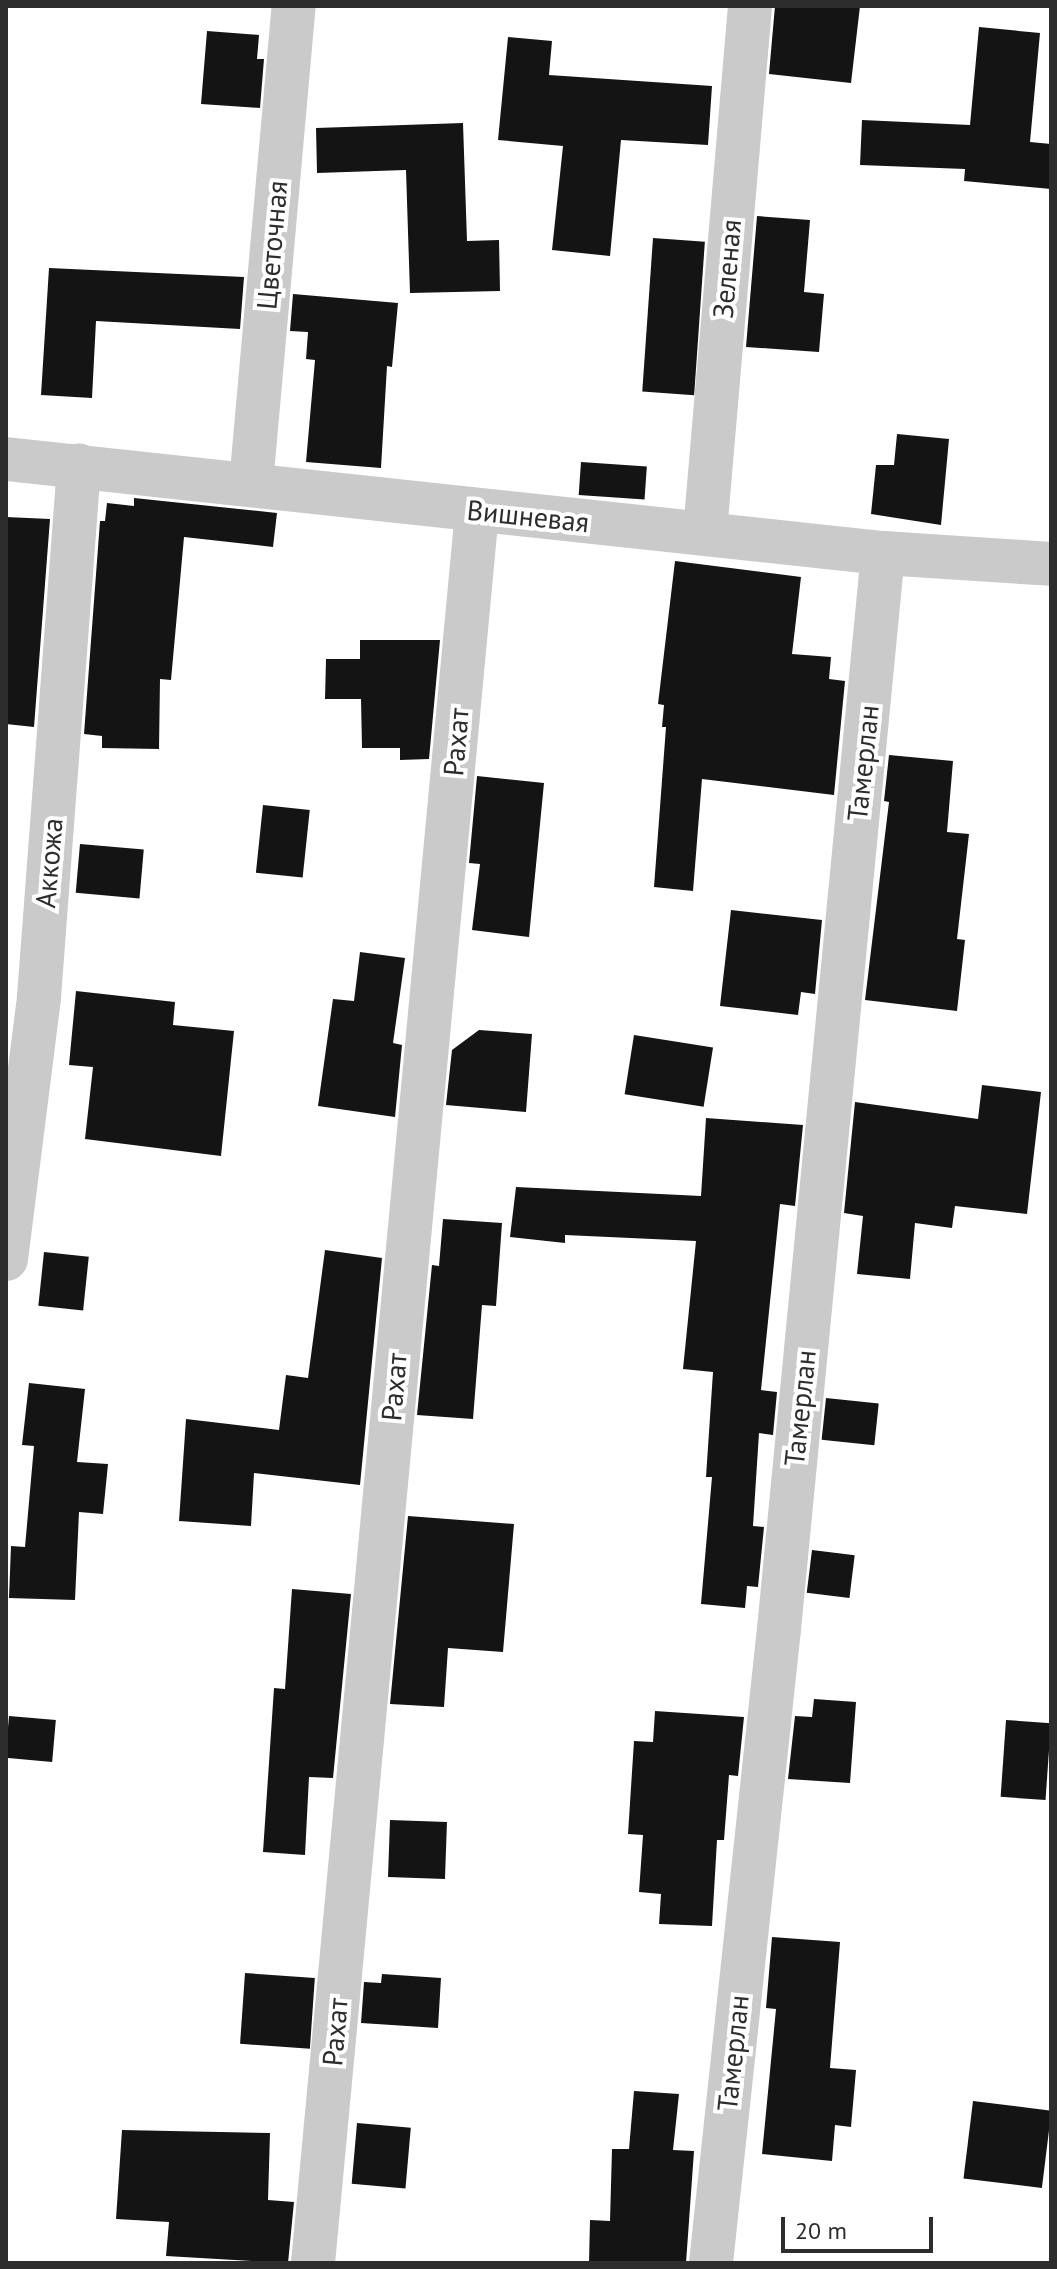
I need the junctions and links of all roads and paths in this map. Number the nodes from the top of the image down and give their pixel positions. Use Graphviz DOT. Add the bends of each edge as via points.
graph roads {
  1 [pos="294,6"];
  2 [pos="750,6"];
  3 [pos="6,459"];
  4 [pos="79,466"];
  5 [pos="251,484"];
  6 [pos="477,511"];
  7 [pos="705,532"];
  8 [pos="883,553"];
  9 [pos="1051,564"];
  10 [pos="6,1259"];
  11 [pos="313,2263"];
  12 [pos="711,2263"];
  1 -- 5 [label="street, Цветочная"];
  2 -- 7 [label="street, Зеленая"];
  3 -- 4 [label="street, Вишневая"];
  4 -- 5 [label="street, Вишневая"];
  4 -- 10 [label="street, Аккожа" via="39,997"];
  5 -- 6 [label="street, Вишневая"];
  6 -- 7 [label="street, Вишневая"];
  6 -- 11 [label="street, Рахат"];
  7 -- 8 [label="street, Вишневая"];
  8 -- 9 [label="street, Вишневая"];
  8 -- 12 [label="street, Тамерлан" via="779,1629"];
}
